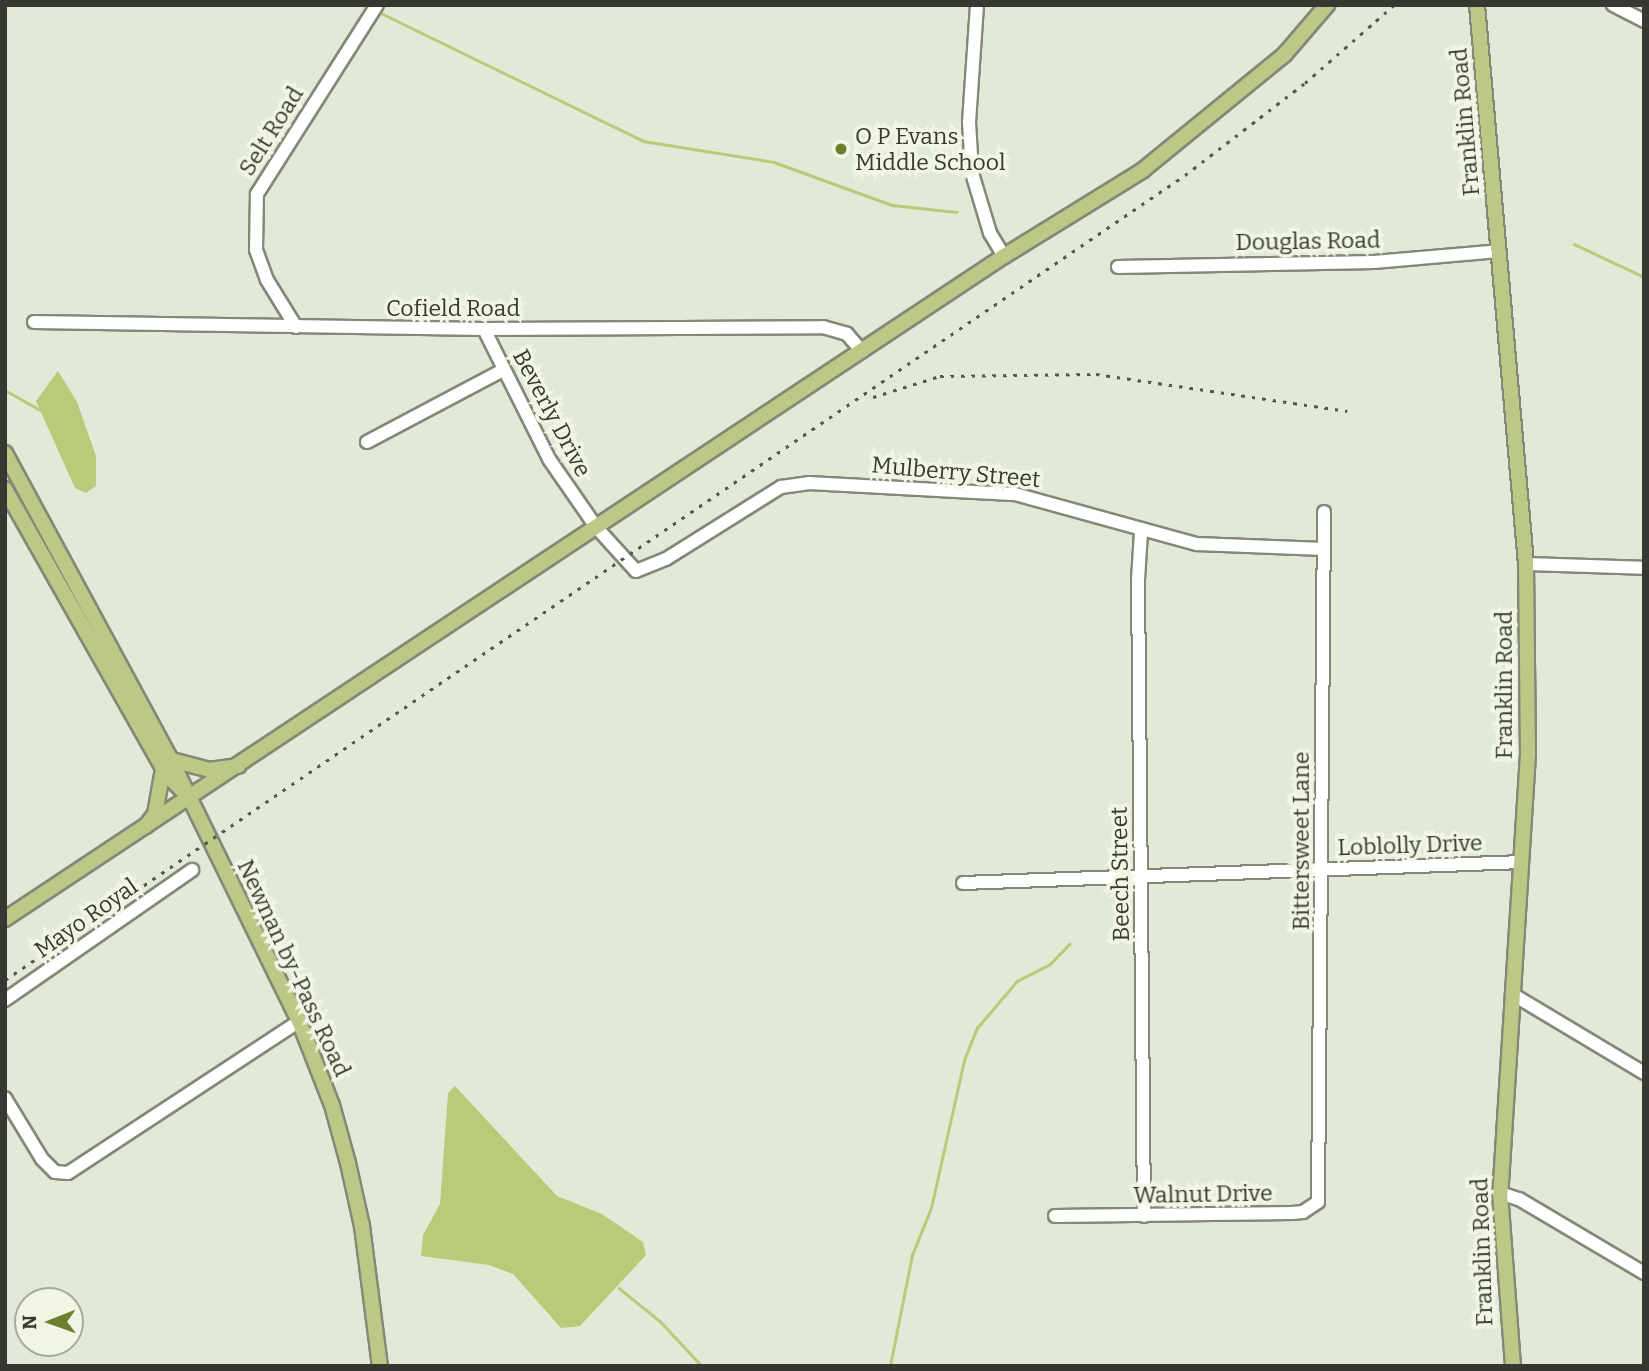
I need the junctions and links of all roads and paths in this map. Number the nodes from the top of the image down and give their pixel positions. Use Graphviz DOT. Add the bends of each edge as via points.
graph roads {
  1 [pos="377,5"];
  2 [pos="977,5"];
  3 [pos="1328,5"];
  4 [pos="1477,5"];
  5 [pos="1613,5"];
  6 [pos="1644,21"];
  7 [pos="1499,251"];
  8 [pos="1004,256"];
  9 [pos="1118,267"];
  10 [pos="34,322"];
  11 [pos="296,327"];
  12 [pos="484,329"];
  13 [pos="862,351"];
  14 [pos="503,370"];
  15 [pos="367,442"];
  16 [pos="5,453"];
  17 [pos="5,489"];
  18 [pos="1324,512"];
  19 [pos="596,527"];
  20 [pos="1141,532"];
  21 [pos="1324,549"];
  22 [pos="1526,564"];
  23 [pos="1644,568"];
  24 [pos="644,570"];
  25 [pos="167,765"];
  26 [pos="241,766"];
  27 [pos="191,800"];
  28 [pos="142,831"];
  29 [pos="1522,862"];
  30 [pos="1322,869"];
  31 [pos="192,870"];
  32 [pos="1141,878"];
  33 [pos="963,883"];
  34 [pos="5,919"];
  35 [pos="1511,994"];
  36 [pos="5,1000"];
  37 [pos="299,1021"];
  38 [pos="1644,1073"];
  39 [pos="5,1098"];
  40 [pos="1320,1171"];
  41 [pos="1500,1193"];
  42 [pos="1055,1216"];
  43 [pos="1144,1216"];
  44 [pos="1644,1273"];
  45 [pos="380,1366"];
  46 [pos="1513,1366"];
  1 -- 11 [label="street, Selt Road" via="257,194 256,250"];
  2 -- 8 [label="street" via="969,122 972,173 990,233"];
  3 -- 8 [label="main road" via="1285,54 1143,170"];
  4 -- 7 [label="main road, Franklin Road"];
  5 -- 6 [label="street"];
  7 -- 9 [label="street, Douglas Road" via="1374,262"];
  7 -- 22 [label="main road, Franklin Road"];
  8 -- 13 [label="main road"];
  10 -- 11 [label="street, Cofield Road"];
  11 -- 12 [label="street, Cofield Road"];
  12 -- 13 [label="street, Cofield Road" via="822,327 847,334"];
  12 -- 14 [label="street, Beverly Drive"];
  13 -- 19 [label="main road"];
  14 -- 15 [label="street"];
  14 -- 19 [label="street, Beverly Drive" via="548,459"];
  16 -- 25 [label="main road"];
  17 -- 25 [label="main road"];
  18 -- 21 [label="street, Bittersweet Lane"];
  19 -- 24 [label="street, Beverly Drive" via="636,571"];
  19 -- 26 [label="main road"];
  20 -- 21 [label="street, Mulberry Street" via="1219,546"];
  20 -- 24 [label="street, Mulberry Street" via="1078,508 1015,494 810,483 781,487 759,498"];
  20 -- 32 [label="street, Beech Street"];
  21 -- 30 [label="street, Bittersweet Lane"];
  22 -- 23 [label="street"];
  22 -- 29 [label="main road, Franklin Road" via="1528,754"];
  25 -- 26 [label="main road" via="209,770"];
  25 -- 27 [label="main road, Newnan by-Pass Road"];
  25 -- 28 [label="main road" via="155,814"];
  26 -- 27 [label="main road"];
  27 -- 28 [label="main road"];
  27 -- 37 [label="main road, Newnan by-Pass Road"];
  28 -- 34 [label="main road"];
  29 -- 30 [label="street, Loblolly Drive"];
  29 -- 35 [label="main road, Franklin Road"];
  30 -- 32 [label="street, Loblolly Drive"];
  30 -- 40 [label="street, Bittersweet Lane"];
  31 -- 36 [label="street, Mayo Royal"];
  32 -- 33 [label="street, Loblolly Drive"];
  32 -- 43 [label="street, Beech Street"];
  35 -- 38 [label="street"];
  35 -- 41 [label="main road, Franklin Road"];
  37 -- 39 [label="street" via="68,1173 55,1172 42,1159"];
  37 -- 45 [label="main road, Newnan by-Pass Road" via="332,1105 348,1163 362,1226"];
  40 -- 43 [label="street, Walnut Drive" via="1318,1202 1303,1212"];
  41 -- 44 [label="street" via="1519,1199"];
  41 -- 46 [label="main road, Franklin Road"];
  42 -- 43 [label="street, Walnut Drive"];
}
